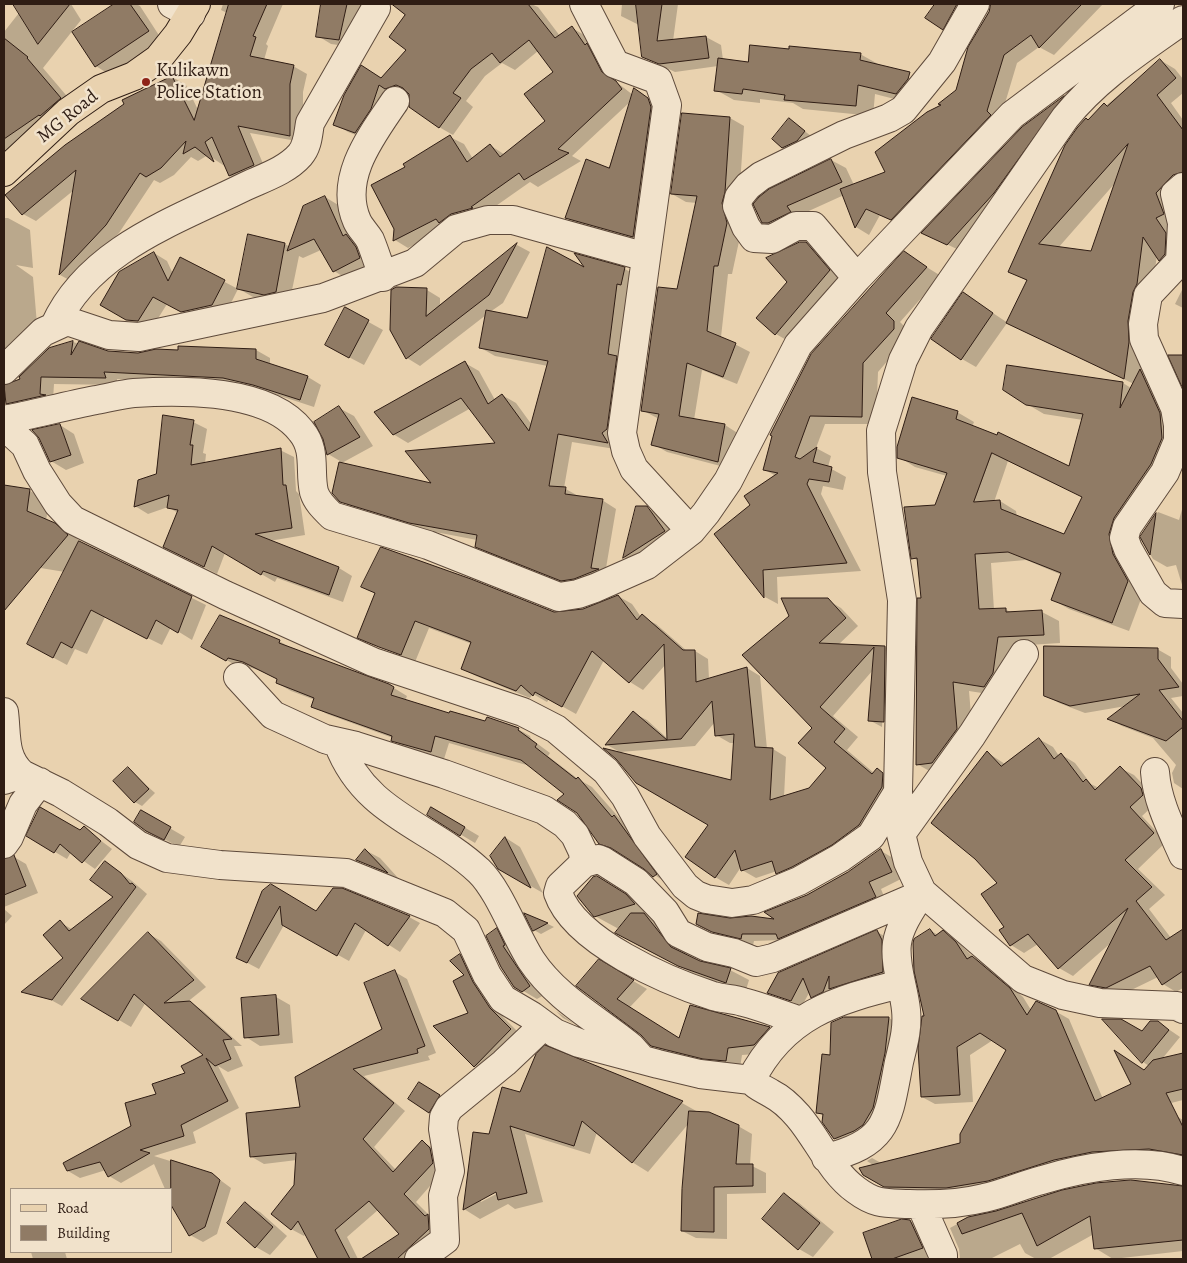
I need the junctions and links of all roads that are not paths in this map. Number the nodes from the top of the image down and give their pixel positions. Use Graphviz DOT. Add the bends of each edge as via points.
graph roads {
  1 [pos="584,4"];
  2 [pos="975,4"];
  3 [pos="1160,4"];
  4 [pos="186,7"];
  5 [pos="376,8"];
  6 [pos="1183,20"];
  7 [pos="395,101"];
  8 [pos="4,172"];
  9 [pos="1183,187"];
  10 [pos="646,258"];
  11 [pos="383,277"];
  12 [pos="857,278"];
  13 [pos="55,325"];
  14 [pos="4,370"];
  15 [pos="4,420"];
  16 [pos="4,426"];
  17 [pos="690,531"];
  18 [pos="1183,604"];
  19 [pos="1024,654"];
  20 [pos="238,677"];
  21 [pos="4,712"];
  22 [pos="325,739"];
  23 [pos="1155,772"];
  24 [pos="22,779"];
  25 [pos="898,792"];
  26 [pos="900,834"];
  27 [pos="4,844"];
  28 [pos="1183,855"];
  29 [pos="584,863"];
  30 [pos="920,895"];
  31 [pos="901,984"];
  32 [pos="1181,1003"];
  33 [pos="801,1021"];
  34 [pos="543,1026"];
  35 [pos="641,1059"];
  36 [pos="751,1080"];
  37 [pos="826,1158"];
  38 [pos="1183,1171"];
  39 [pos="921,1205"];
  40 [pos="419,1259"];
  41 [pos="943,1259"];
  1 -- 10 [label="street" via="616,64 658,80 666,98"];
  2 -- 12 [label="street" via="942,62 903,110 844,134 761,176 739,198 738,212 754,238 772,239 796,226 813,226"];
  3 -- 12 [label="street" via="1012,115"];
  4 -- 8 [label="main road, MG Road" via="178,34 158,59 134,76 101,89 68,112"];
  5 -- 13 [label="street" via="310,123 307,143 301,154 279,170 148,234 112,256 74,291"];
  6 -- 25 [label="street" via="1106,76 1077,103 919,328 903,360 881,431 882,472 902,600"];
  7 -- 11 [label="street" via="367,143 350,196 357,221 370,240"];
  9 -- 18 [label="street" via="1175,194 1182,223 1180,261 1148,295 1143,324 1144,339 1175,408 1178,441 1165,472 1127,527 1124,538 1153,593 1165,603"];
  10 -- 11 [label="street" via="513,220 488,220 456,230 445,236 421,260"];
  10 -- 17 [label="street" via="622,433 634,469"];
  11 -- 13 [label="street" via="323,298 139,337 110,335 72,321"];
  12 -- 17 [label="street" via="798,345 728,480"];
  13 -- 14 [label="street" via="43,332"];
  15 -- 17 [label="street" via="132,393 242,396 270,406 291,419 302,432 313,457 315,494 321,506 332,516 428,545 558,597 578,594 647,565"];
  16 -- 25 [label="street" via="25,445 58,504 73,520 225,595 374,662 523,712 556,729 606,771 625,796 646,836 685,886 701,898 743,902 799,881 871,836"];
  19 -- 26 [label="street" via="972,735"];
  20 -- 22 [label="street" via="273,715"];
  21 -- 24 [label="street" via="8,755"];
  22 -- 29 [label="street" via="444,774 544,810 575,835"];
  22 -- 35 [label="street" via="338,743 347,763 378,801 480,872 542,976 631,1047"];
  23 -- 28 [label="street" via="1165,813"];
  24 -- 27 [label="street" via="23,804"];
  24 -- 34 [label="street" via="61,793 138,845 160,856 220,865 346,873 445,913 466,930 487,975 503,999"];
  25 -- 26 [label="street"];
  26 -- 30 [label="street"];
  29 -- 30 [label="street" via="598,859 631,878 665,912 678,933 707,947 756,962"];
  29 -- 33 [label="street" via="560,886 558,893 573,916 602,943 644,967 714,996 744,1002"];
  30 -- 31 [label="street" via="898,940"];
  30 -- 32 [label="street" via="1023,978 1063,995 1100,1003"];
  31 -- 33 [label="street" via="847,997"];
  31 -- 37 [label="street" via="907,1013 906,1034 888,1114 871,1140 854,1150"];
  33 -- 36 [label="street" via="772,1045"];
  34 -- 35 [label="street" via="579,1043"];
  34 -- 40 [label="street" via="504,1064 449,1108 444,1117 450,1171 443,1196 445,1240"];
  35 -- 36 [label="street" via="700,1074"];
  36 -- 37 [label="street" via="793,1110"];
  37 -- 39 [label="street" via="854,1189 865,1196 888,1205"];
  38 -- 39 [label="street" via="1152,1166 1092,1168 985,1198"];
  39 -- 41 [label="street"];
}
